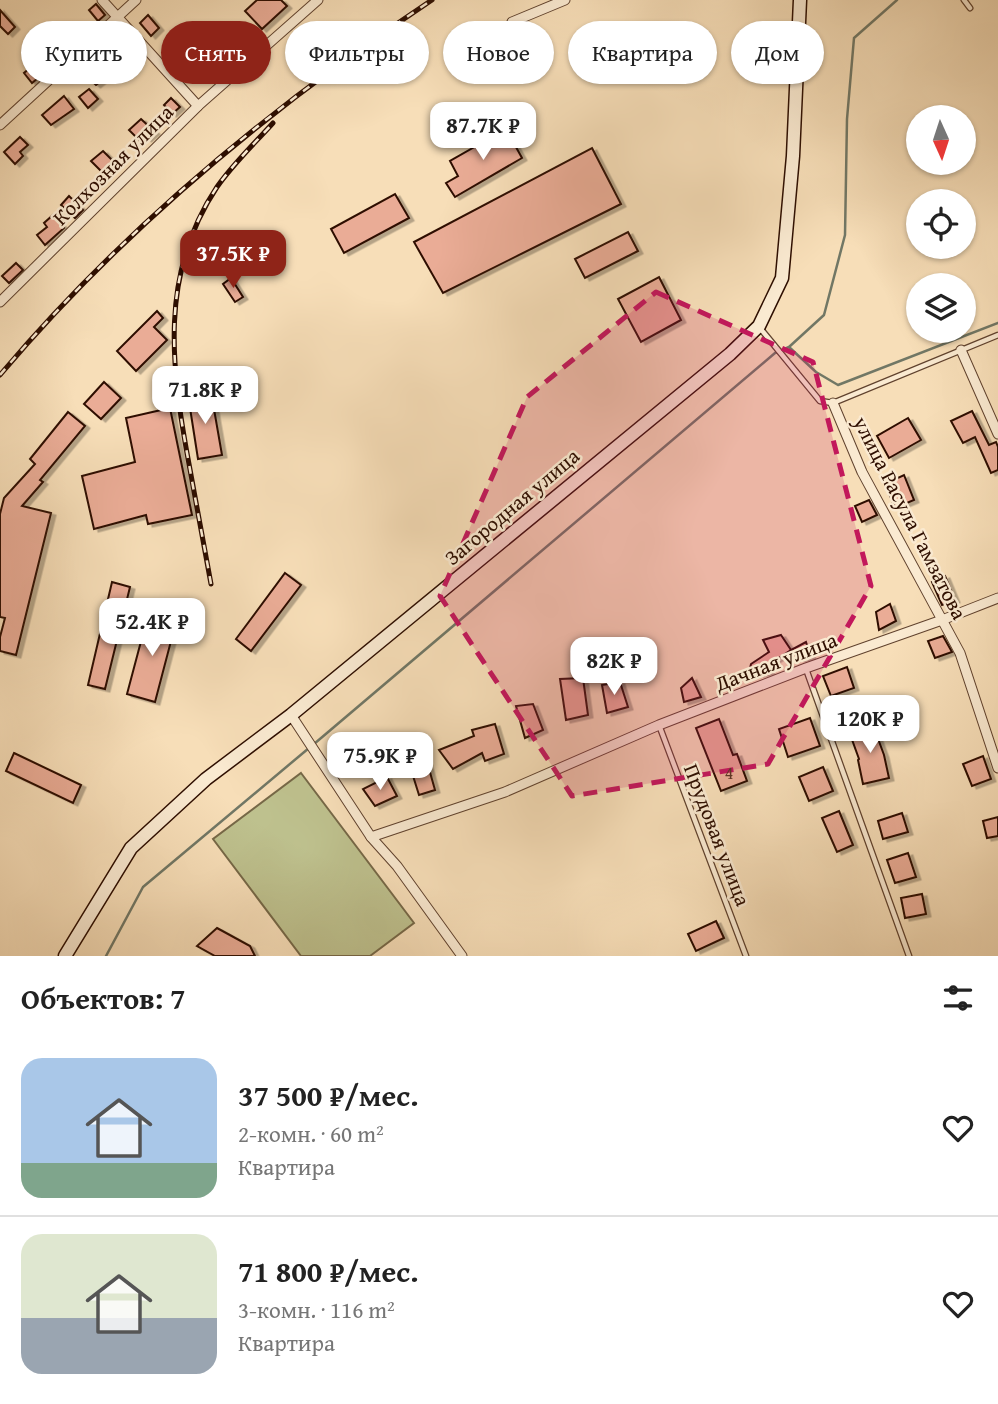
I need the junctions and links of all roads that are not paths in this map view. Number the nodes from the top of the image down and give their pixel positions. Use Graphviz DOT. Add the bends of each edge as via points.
graph roads {
  1 [pos="102,0"];
  2 [pos="136,0"];
  3 [pos="317,0"];
  4 [pos="565,0"];
  5 [pos="800,0"];
  6 [pos="964,0"];
  7 [pos="970,8"];
  8 [pos="118,17"];
  9 [pos="514,21"];
  10 [pos="198,106"];
  11 [pos="0,125"];
  12 [pos="0,302"];
  13 [pos="759,326"];
  14 [pos="998,335"];
  15 [pos="961,349"];
  16 [pos="833,403"];
  17 [pos="998,434"];
  18 [pos="998,598"];
  19 [pos="942,620"];
  20 [pos="806,668"];
  21 [pos="291,715"];
  22 [pos="659,725"];
  23 [pos="998,768"];
  24 [pos="371,837"];
  25 [pos="65,956"];
  26 [pos="462,956"];
  27 [pos="746,956"];
  28 [pos="909,956"];
  1 -- 8 [label="street"];
  2 -- 8 [label="street"];
  3 -- 10 [label="street, Колхозная улица"];
  4 -- 9 [label="street"];
  5 -- 13 [label="main road, Загородная улица" via="782,278"];
  6 -- 7 [label="lane"];
  8 -- 10 [label="street"];
  8 -- 11 [label="street"];
  10 -- 12 [label="street, Колхозная улица"];
  13 -- 16 [label="lane" via="821,401"];
  13 -- 21 [label="main road, Загородная улица"];
  14 -- 15 [label="lane"];
  15 -- 16 [label="lane"];
  15 -- 17 [label="street"];
  16 -- 19 [label="street, улица Расула Гамзатова" via="862,472"];
  18 -- 19 [label="street, Дачная улица"];
  19 -- 20 [label="street, Дачная улица"];
  19 -- 23 [label="street, улица Расула Гамзатова" via="960,653"];
  20 -- 22 [label="street, Дачная улица"];
  20 -- 28 [label="lane"];
  21 -- 24 [label="street"];
  21 -- 25 [label="main road, Загородная улица" via="206,779 131,848"];
  22 -- 24 [label="street, Дачная улица" via="505,792"];
  22 -- 27 [label="lane, Прудовая улица"];
  24 -- 26 [label="street"];
}
